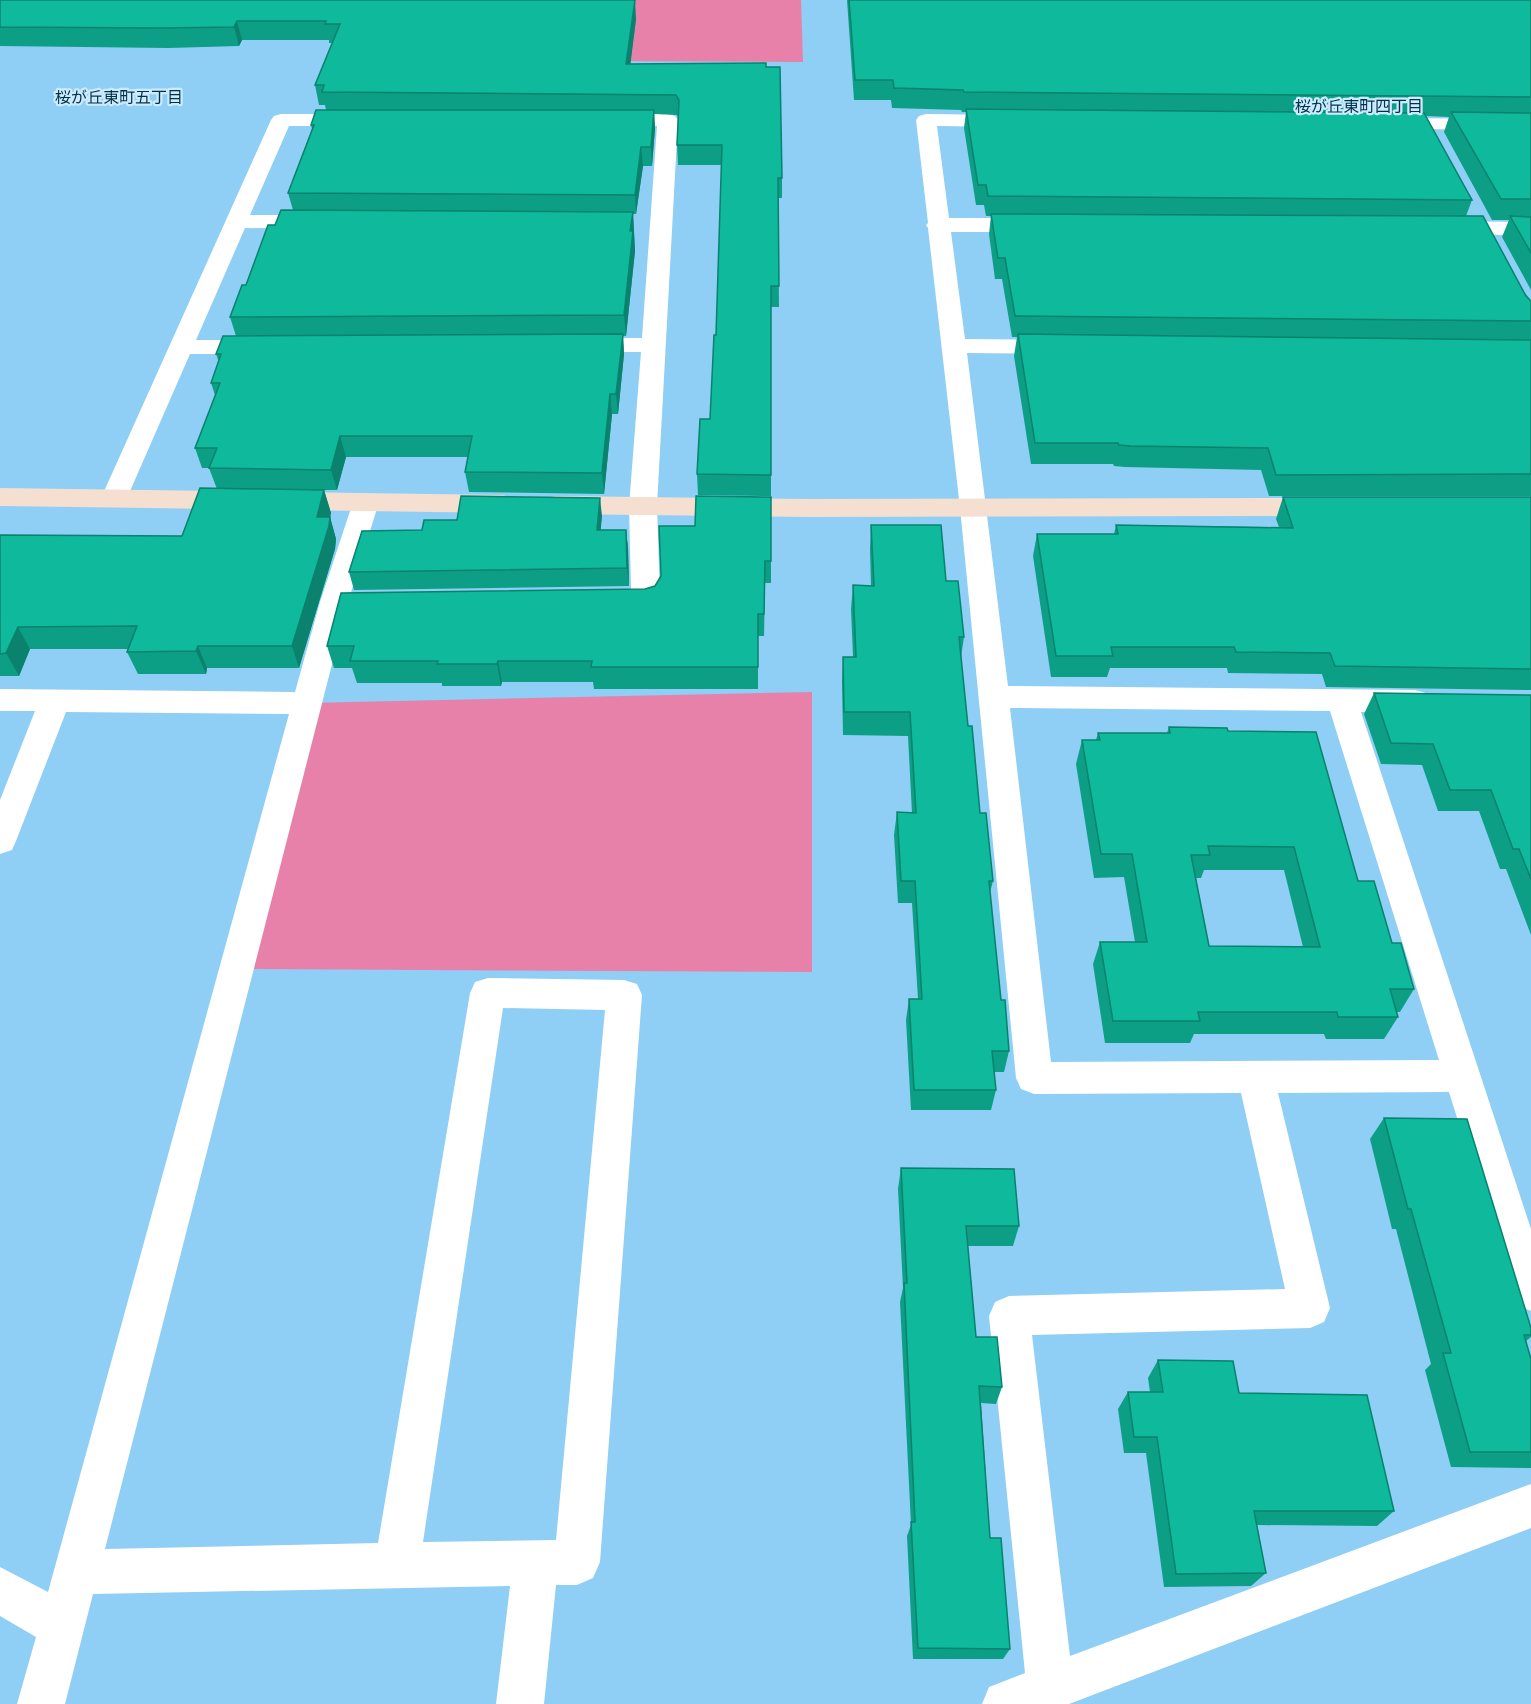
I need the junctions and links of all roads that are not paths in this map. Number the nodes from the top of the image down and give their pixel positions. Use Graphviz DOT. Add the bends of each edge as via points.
graph roads {
  1 [pos="375,120"];
  2 [pos="586,120"];
  3 [pos="1033,121"];
  4 [pos="1355,124"];
  5 [pos="1531,125"];
  6 [pos="1470,208"];
  7 [pos="236,221"];
  8 [pos="342,222"];
  9 [pos="937,225"];
  10 [pos="1055,226"];
  11 [pos="1422,228"];
  12 [pos="1481,229"];
  13 [pos="1531,229"];
  14 [pos="1492,248"];
  15 [pos="559,345"];
  16 [pos="654,345"];
  17 [pos="953,346"];
  18 [pos="181,347"];
  19 [pos="287,347"];
  20 [pos="1083,347"];
  21 [pos="0,497"];
  22 [pos="114,498"];
  23 [pos="366,502"];
  24 [pos="643,506"];
  25 [pos="1353,507"];
  26 [pos="974,508"];
  27 [pos="588,599"];
  28 [pos="994,697"];
  29 [pos="0,700"];
  30 [pos="55,700"];
  31 [pos="1342,701"];
  32 [pos="1448,702"];
  33 [pos="307,703"];
  34 [pos="0,841"];
  35 [pos="1461,1076"];
  36 [pos="1256,1077"];
  37 [pos="1531,1291"];
  38 [pos="1531,1506"];
  39 [pos="536,1562"];
  40 [pos="397,1565"];
  41 [pos="76,1572"];
  42 [pos="0,1590"];
  43 [pos="62,1626"];
  44 [pos="1050,1686"];
  45 [pos="41,1704"];
  46 [pos="520,1704"];
  47 [pos="1006,1704"];
  1 -- 7 [label="street" via="281,120"];
  2 -- 16 [label="street" via="668,120 649,223"];
  3 -- 9 [label="street" via="926,120"];
  4 -- 5 [label="street" via="1432,135"];
  6 -- 12 [label="street"];
  7 -- 8 [label="street"];
  7 -- 18 [label="street"];
  9 -- 10 [label="street"];
  9 -- 17 [label="street"];
  11 -- 12 [label="street"];
  12 -- 13 [label="street"];
  12 -- 14 [label="street"];
  15 -- 16 [label="street"];
  16 -- 24 [label="street"];
  17 -- 20 [label="street"];
  17 -- 26 [label="street"];
  18 -- 19 [label="street"];
  18 -- 22 [label="street"];
  21 -- 22 [label="street"];
  22 -- 23 [label="street"];
  23 -- 24 [label="street"];
  23 -- 33 [label="street" via="345,602"];
  24 -- 26 [label="street"];
  24 -- 27 [label="street" via="646,598"];
  25 -- 26 [label="street"];
  26 -- 28 [label="street"];
  28 -- 31 [label="street"];
  28 -- 36 [label="street" via="1034,1078"];
  29 -- 30 [label="street"];
  30 -- 33 [label="street"];
  30 -- 34 [label="street"];
  31 -- 32 [label="street"];
  31 -- 35 [label="street"];
  33 -- 41 [label="street"];
  35 -- 36 [label="street"];
  35 -- 37 [label="street"];
  36 -- 44 [label="street" via="1310,1308 1009,1316"];
  38 -- 44 [label="street"];
  39 -- 40 [label="street"];
  39 -- 40 [label="street" via="577,1562 624,995 488,993"];
  39 -- 46 [label="street"];
  40 -- 41 [label="street"];
  41 -- 43 [label="street"];
  42 -- 43 [label="street"];
  43 -- 45 [label="street"];
  44 -- 47 [label="street"];
}
